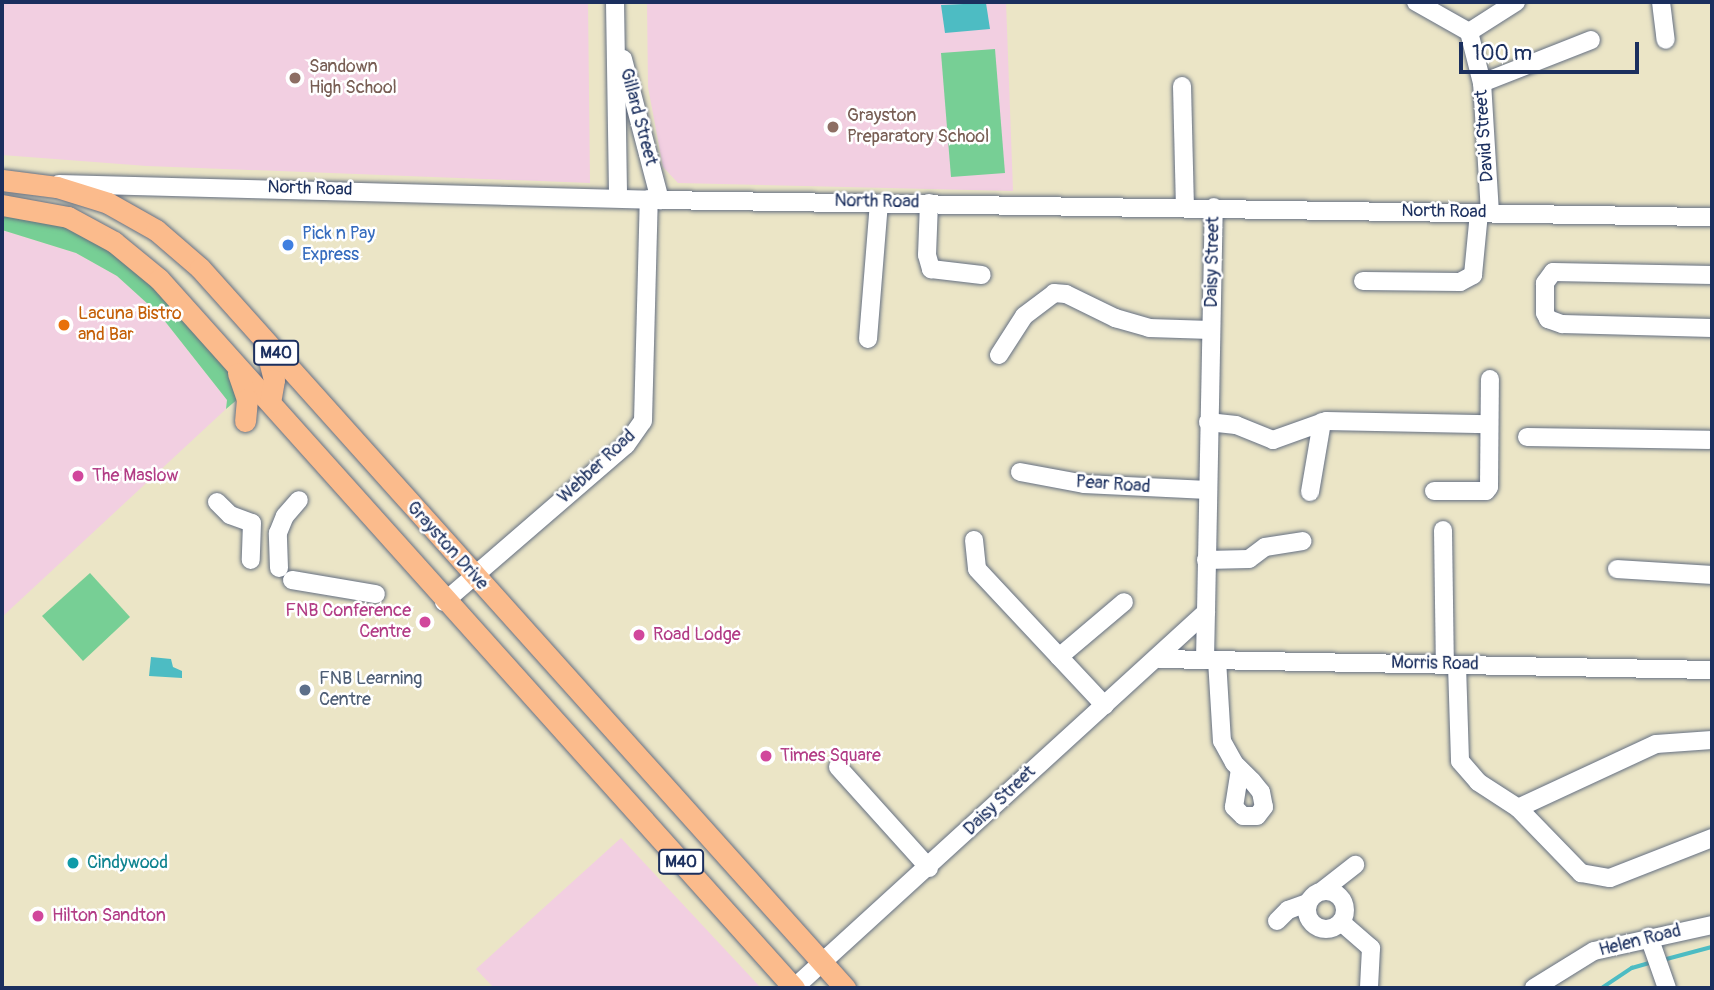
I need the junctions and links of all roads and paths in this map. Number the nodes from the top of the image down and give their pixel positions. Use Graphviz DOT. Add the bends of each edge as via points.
graph roads {
  1 [pos="615,2"];
  2 [pos="1416,2"];
  3 [pos="1516,2"];
  4 [pos="1661,2"];
  5 [pos="1469,32"];
  6 [pos="615,35"];
  7 [pos="1591,40"];
  8 [pos="1665,40"];
  9 [pos="1482,83"];
  10 [pos="1182,86"];
  11 [pos="2,180"];
  12 [pos="41,184"];
  13 [pos="618,198"];
  14 [pos="654,200"];
  15 [pos="879,203"];
  16 [pos="929,203"];
  17 [pos="2,205"];
  18 [pos="1185,207"];
  19 [pos="1214,207"];
  20 [pos="2,213"];
  21 [pos="55,213"];
  22 [pos="1484,213"];
  23 [pos="1712,217"];
  24 [pos="982,275"];
  25 [pos="1712,275"];
  26 [pos="1363,281"];
  27 [pos="1712,328"];
  28 [pos="1211,330"];
  29 [pos="868,339"];
  30 [pos="265,340"];
  31 [pos="999,355"];
  32 [pos="231,358"];
  33 [pos="1490,379"];
  34 [pos="270,402"];
  35 [pos="245,421"];
  36 [pos="1208,422"];
  37 [pos="1322,422"];
  38 [pos="1489,424"];
  39 [pos="1527,437"];
  40 [pos="1712,440"];
  41 [pos="1020,472"];
  42 [pos="1208,490"];
  43 [pos="1434,491"];
  44 [pos="1310,492"];
  45 [pos="299,500"];
  46 [pos="216,502"];
  47 [pos="1443,530"];
  48 [pos="974,540"];
  49 [pos="1303,541"];
  50 [pos="251,560"];
  51 [pos="1206,560"];
  52 [pos="1617,569"];
  53 [pos="1712,575"];
  54 [pos="474,576"];
  55 [pos="376,594"];
  56 [pos="444,602"];
  57 [pos="1124,602"];
  58 [pos="1206,612"];
  59 [pos="1059,657"];
  60 [pos="1158,659"];
  61 [pos="1211,660"];
  62 [pos="1451,665"];
  63 [pos="1712,670"];
  64 [pos="1105,706"];
  65 [pos="1712,740"];
  66 [pos="838,767"];
  67 [pos="1240,769"];
  68 [pos="1518,808"];
  69 [pos="1712,838"];
  70 [pos="1355,864"];
  71 [pos="929,868"];
  72 [pos="1323,890"];
  73 [pos="1307,903"];
  74 [pos="1277,921"];
  75 [pos="1341,922"];
  76 [pos="1712,925"];
  77 [pos="1651,944"];
  78 [pos="823,965"];
  79 [pos="794,988"];
  80 [pos="845,988"];
  81 [pos="1369,988"];
  82 [pos="1534,988"];
  83 [pos="1667,988"];
  1 -- 6 [label="street, Gillard Street"];
  2 -- 5 [label="street"];
  3 -- 5 [label="street"];
  4 -- 8 [label="street"];
  5 -- 9 [label="street, David Street"];
  6 -- 13 [label="street, Gillard Street"];
  6 -- 14 [label="street, Gillard Street"];
  7 -- 9 [label="street"];
  9 -- 22 [label="street, David Street"];
  10 -- 18 [label="street"];
  11 -- 12 [label="main road, Grayston Drive / M40"];
  12 -- 13 [label="street, North Road"];
  12 -- 30 [label="main road, Grayston Drive / M40" via="97,198 156,230 200,268"];
  13 -- 14 [label="street, North Road"];
  14 -- 15 [label="street, North Road"];
  14 -- 54 [label="street, Webber Road" via="643,421 626,445"];
  15 -- 16 [label="street, North Road"];
  15 -- 29 [label="street"];
  16 -- 18 [label="street, North Road"];
  16 -- 24 [label="street" via="930,269"];
  17 -- 21 [label="main road, Grayston Drive / M40"];
  18 -- 19 [label="street, North Road"];
  19 -- 22 [label="street, North Road"];
  19 -- 28 [label="street, Daisy Street"];
  20 -- 21 [label="main road"];
  21 -- 32 [label="main road, Grayston Drive / M40" via="94,230 144,265"];
  22 -- 23 [label="street, North Road"];
  22 -- 26 [label="street, David Street" via="1473,275 1460,282"];
  25 -- 27 [label="street" via="1553,272 1545,283 1545,313 1562,324"];
  28 -- 31 [label="street" via="1149,328 1054,293 1024,316"];
  28 -- 36 [label="street, Daisy Street"];
  30 -- 34 [label="main road" via="274,380"];
  30 -- 54 [label="main road, Grayston Drive / M40"];
  32 -- 34 [label="main road, Grayston Drive / M40"];
  32 -- 35 [label="main road" via="247,399"];
  33 -- 38 [label="street"];
  34 -- 56 [label="main road, Grayston Drive / M40"];
  36 -- 37 [label="street" via="1236,425 1273,440"];
  36 -- 42 [label="street, Daisy Street"];
  37 -- 38 [label="street"];
  37 -- 44 [label="street"];
  38 -- 43 [label="street" via="1490,482 1486,491"];
  39 -- 40 [label="street"];
  41 -- 42 [label="street, Pear Road" via="1084,484"];
  42 -- 51 [label="street, Daisy Street"];
  45 -- 55 [label="street" via="278,533 285,574"];
  46 -- 50 [label="street" via="229,515 252,523"];
  47 -- 62 [label="street"];
  48 -- 59 [label="street" via="977,569"];
  49 -- 51 [label="street" via="1265,547 1249,559"];
  51 -- 58 [label="street, Daisy Street"];
  52 -- 53 [label="street"];
  54 -- 56 [label="street, Webber Road"];
  54 -- 78 [label="main road, Grayston Drive / M40"];
  56 -- 79 [label="main road, Grayston Drive / M40"];
  57 -- 59 [label="street"];
  58 -- 60 [label="street, Daisy Street"];
  58 -- 61 [label="street, Daisy Street"];
  59 -- 64 [label="street"];
  60 -- 61 [label="street, Morris Road"];
  60 -- 64 [label="street, Daisy Street"];
  61 -- 62 [label="street, Morris Road"];
  61 -- 67 [label="street, Daisy Street" via="1222,741"];
  62 -- 63 [label="street, Morris Road"];
  62 -- 68 [label="street" via="1461,761 1478,782"];
  64 -- 71 [label="street, Daisy Street"];
  65 -- 68 [label="street" via="1656,744"];
  66 -- 71 [label="street"];
  68 -- 69 [label="street" via="1575,867 1597,879 1649,865"];
  70 -- 72 [label="street"];
  71 -- 78 [label="street, Daisy Street"];
  72 -- 73 [label="street"];
  72 -- 75 [label="street" via="1343,901"];
  73 -- 74 [label="street" via="1288,910"];
  73 -- 75 [label="street" via="1307,914 1317,927 1328,929"];
  75 -- 81 [label="street" via="1371,948"];
  76 -- 77 [label="street, Helen Road"];
  77 -- 82 [label="street, Helen Road" via="1594,951"];
  77 -- 83 [label="street"];
  78 -- 79 [label="street, Daisy Street"];
  78 -- 80 [label="main road, Grayston Drive / M40"];
}
